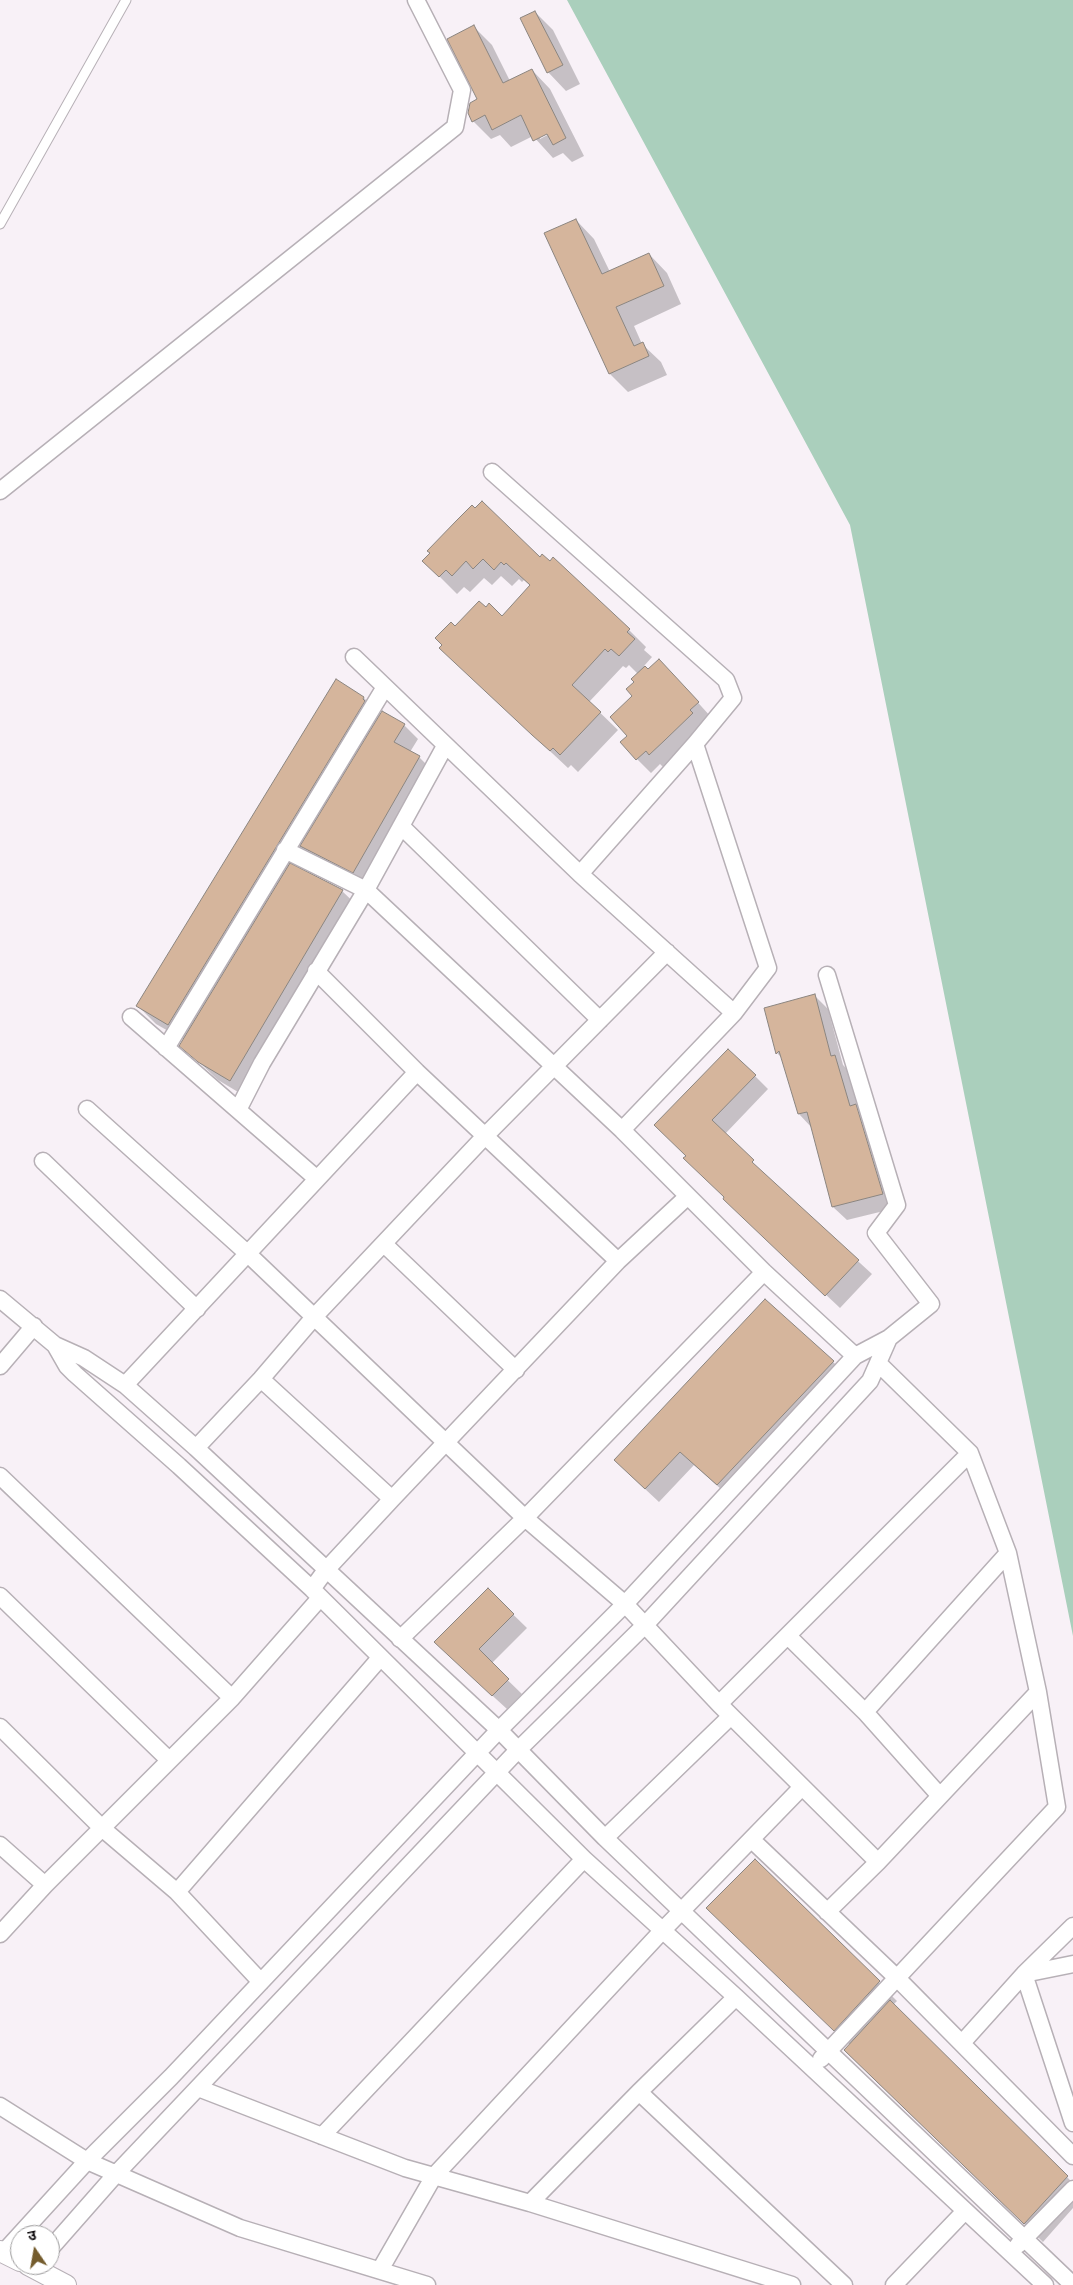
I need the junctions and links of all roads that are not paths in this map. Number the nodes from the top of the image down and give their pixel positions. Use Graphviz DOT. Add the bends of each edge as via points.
graph roads {
  1 [pos="126,0"];
  2 [pos="416,0"];
  3 [pos="0,224"];
  4 [pos="492,472"];
  5 [pos="0,491"];
  6 [pos="354,657"];
  7 [pos="385,687"];
  8 [pos="695,744"];
  9 [pos="445,746"];
  10 [pos="401,826"];
  11 [pos="286,850"];
  12 [pos="580,874"];
  13 [pos="366,890"];
  14 [pos="667,952"];
  15 [pos="316,971"];
  16 [pos="827,975"];
  17 [pos="734,1013"];
  18 [pos="131,1017"];
  19 [pos="600,1020"];
  20 [pos="166,1048"];
  21 [pos="554,1068"];
  22 [pos="417,1072"];
  23 [pos="87,1109"];
  24 [pos="238,1110"];
  25 [pos="622,1130"];
  26 [pos="485,1136"];
  27 [pos="43,1161"];
  28 [pos="316,1178"];
  29 [pos="688,1196"];
  30 [pos="384,1244"];
  31 [pos="247,1253"];
  32 [pos="618,1261"];
  33 [pos="764,1272"];
  34 [pos="0,1299"];
  35 [pos="196,1310"];
  36 [pos="315,1316"];
  37 [pos="34,1326"];
  38 [pos="889,1338"];
  39 [pos="55,1345"];
  40 [pos="854,1356"];
  41 [pos="878,1363"];
  42 [pos="0,1366"];
  43 [pos="516,1370"];
  44 [pos="262,1378"];
  45 [pos="125,1385"];
  46 [pos="447,1442"];
  47 [pos="196,1448"];
  48 [pos="970,1453"];
  49 [pos="0,1476"];
  50 [pos="392,1499"];
  51 [pos="525,1518"];
  52 [pos="1008,1553"];
  53 [pos="326,1570"];
  54 [pos="316,1594"];
  55 [pos="0,1596"];
  56 [pos="625,1604"];
  57 [pos="645,1626"];
  58 [pos="789,1637"];
  59 [pos="400,1639"];
  60 [pos="380,1658"];
  61 [pos="1038,1692"];
  62 [pos="232,1698"];
  63 [pos="725,1710"];
  64 [pos="865,1712"];
  65 [pos="0,1727"];
  66 [pos="499,1730"];
  67 [pos="518,1750"];
  68 [pos="478,1755"];
  69 [pos="168,1760"];
  70 [pos="497,1774"];
  71 [pos="802,1787"];
  72 [pos="940,1796"];
  73 [pos="103,1829"];
  74 [pos="605,1838"];
  75 [pos="752,1840"];
  76 [pos="0,1845"];
  77 [pos="584,1859"];
  78 [pos="878,1862"];
  79 [pos="45,1885"];
  80 [pos="177,1892"];
  81 [pos="682,1911"];
  82 [pos="827,1912"];
  83 [pos="1073,1926"];
  84 [pos="662,1931"];
  85 [pos="0,1934"];
  86 [pos="1073,1964"];
  87 [pos="1024,1974"];
  88 [pos="896,1977"];
  89 [pos="261,1982"];
  90 [pos="736,1997"];
  91 [pos="962,2043"];
  92 [pos="830,2052"];
  93 [pos="812,2066"];
  94 [pos="198,2088"];
  95 [pos="638,2092"];
  96 [pos="0,2106"];
  97 [pos="1073,2123"];
  98 [pos="322,2136"];
  99 [pos="1073,2156"];
  100 [pos="88,2161"];
  101 [pos="116,2174"];
  102 [pos="434,2176"];
  103 [pos="1073,2189"];
  104 [pos="530,2203"];
  105 [pos="965,2211"];
  106 [pos="44,2225"];
  107 [pos="60,2238"];
  108 [pos="1025,2238"];
  109 [pos="1011,2252"];
  110 [pos="380,2270"];
  111 [pos="47,2275"];
  112 [pos="66,2285"];
  113 [pos="427,2285"];
  114 [pos="792,2285"];
  115 [pos="844,2285"];
  116 [pos="894,2285"];
  117 [pos="1045,2285"];
  118 [pos="1073,2285"];
  1 -- 3 [label="lane"];
  2 -- 5 [label="street" via="462,90 455,127"];
  4 -- 8 [label="street" via="726,680 733,698"];
  6 -- 7 [label="street"];
  7 -- 9 [label="street"];
  7 -- 11 [label="street"];
  8 -- 12 [label="street"];
  8 -- 17 [label="street" via="768,968"];
  9 -- 10 [label="street"];
  9 -- 12 [label="street"];
  10 -- 13 [label="street"];
  10 -- 19 [label="street"];
  11 -- 13 [label="street"];
  11 -- 20 [label="street"];
  12 -- 14 [label="street"];
  13 -- 15 [label="street"];
  13 -- 21 [label="street"];
  14 -- 17 [label="street"];
  14 -- 19 [label="street"];
  15 -- 22 [label="street"];
  15 -- 24 [label="street"];
  16 -- 38 [label="street" via="897,1205 876,1233 931,1304"];
  17 -- 25 [label="street"];
  18 -- 20 [label="street"];
  19 -- 21 [label="street"];
  20 -- 24 [label="street"];
  21 -- 25 [label="street"];
  21 -- 26 [label="street"];
  22 -- 26 [label="street"];
  22 -- 28 [label="street"];
  23 -- 31 [label="street"];
  24 -- 28 [label="street"];
  25 -- 29 [label="street"];
  26 -- 30 [label="street"];
  26 -- 32 [label="street"];
  27 -- 35 [label="street"];
  28 -- 31 [label="street"];
  29 -- 32 [label="street"];
  29 -- 33 [label="street"];
  30 -- 36 [label="street"];
  30 -- 43 [label="street"];
  31 -- 35 [label="street"];
  31 -- 36 [label="street"];
  32 -- 43 [label="street"];
  33 -- 40 [label="street"];
  33 -- 51 [label="street"];
  34 -- 37 [label="street"];
  35 -- 45 [label="street"];
  36 -- 44 [label="street"];
  36 -- 46 [label="street"];
  37 -- 39 [label="street"];
  37 -- 42 [label="street"];
  38 -- 40 [label="street"];
  38 -- 41 [label="street"];
  39 -- 45 [label="street" via="84,1358"];
  39 -- 54 [label="street" via="75,1374"];
  40 -- 56 [label="street"];
  41 -- 48 [label="street"];
  41 -- 57 [label="street" via="870,1381"];
  43 -- 46 [label="street"];
  44 -- 47 [label="street"];
  44 -- 50 [label="street"];
  45 -- 47 [label="street"];
  46 -- 50 [label="street"];
  46 -- 51 [label="street"];
  47 -- 53 [label="street"];
  48 -- 52 [label="street"];
  48 -- 58 [label="street"];
  49 -- 62 [label="street"];
  50 -- 53 [label="street"];
  51 -- 56 [label="street"];
  51 -- 59 [label="street"];
  52 -- 61 [label="street"];
  52 -- 64 [label="street"];
  53 -- 54 [label="street"];
  53 -- 59 [label="street"];
  54 -- 60 [label="street"];
  54 -- 62 [label="street"];
  55 -- 69 [label="street"];
  56 -- 57 [label="street"];
  56 -- 66 [label="street"];
  57 -- 63 [label="street"];
  57 -- 67 [label="street"];
  58 -- 63 [label="street"];
  58 -- 64 [label="street"];
  59 -- 66 [label="street"];
  60 -- 68 [label="street"];
  60 -- 80 [label="street"];
  61 -- 72 [label="street"];
  61 -- 88 [label="street" via="1057,1807"];
  62 -- 69 [label="street"];
  63 -- 71 [label="street"];
  63 -- 74 [label="street"];
  64 -- 72 [label="street"];
  65 -- 73 [label="street"];
  66 -- 67 [label="street"];
  66 -- 68 [label="street"];
  67 -- 70 [label="street"];
  67 -- 74 [label="street"];
  68 -- 70 [label="street"];
  68 -- 89 [label="street"];
  69 -- 73 [label="street"];
  70 -- 77 [label="street"];
  70 -- 94 [label="street"];
  71 -- 75 [label="street"];
  71 -- 78 [label="street"];
  72 -- 78 [label="street"];
  73 -- 79 [label="street"];
  73 -- 80 [label="street"];
  74 -- 81 [label="street"];
  75 -- 81 [label="street"];
  75 -- 82 [label="street"];
  76 -- 79 [label="street"];
  77 -- 84 [label="street"];
  77 -- 98 [label="street"];
  78 -- 82 [label="street"];
  79 -- 85 [label="street"];
  80 -- 89 [label="street"];
  81 -- 84 [label="street"];
  81 -- 92 [label="street"];
  82 -- 88 [label="street"];
  83 -- 87 [label="street"];
  84 -- 90 [label="street"];
  84 -- 102 [label="street"];
  86 -- 87 [label="street"];
  87 -- 91 [label="street"];
  87 -- 97 [label="street"];
  88 -- 91 [label="street"];
  88 -- 92 [label="street"];
  89 -- 100 [label="street"];
  90 -- 93 [label="street"];
  90 -- 95 [label="street"];
  91 -- 99 [label="street"];
  92 -- 93 [label="street"];
  92 -- 108 [label="street"];
  93 -- 105 [label="street"];
  94 -- 98 [label="street"];
  94 -- 101 [label="street"];
  95 -- 104 [label="street"];
  95 -- 115 [label="street"];
  96 -- 100 [label="street"];
  98 -- 102 [label="street"];
  100 -- 101 [label="street"];
  100 -- 106 [label="street"];
  101 -- 107 [label="street"];
  101 -- 110 [label="street" via="240,2228"];
  102 -- 104 [label="street"];
  102 -- 110 [label="street"];
  103 -- 108 [label="street"];
  104 -- 114 [label="street"];
  105 -- 109 [label="street"];
  105 -- 116 [label="street"];
  108 -- 109 [label="street"];
  108 -- 118 [label="street"];
  109 -- 117 [label="street"];
  110 -- 113 [label="street"];
  111 -- 112 [label="street"];
}
